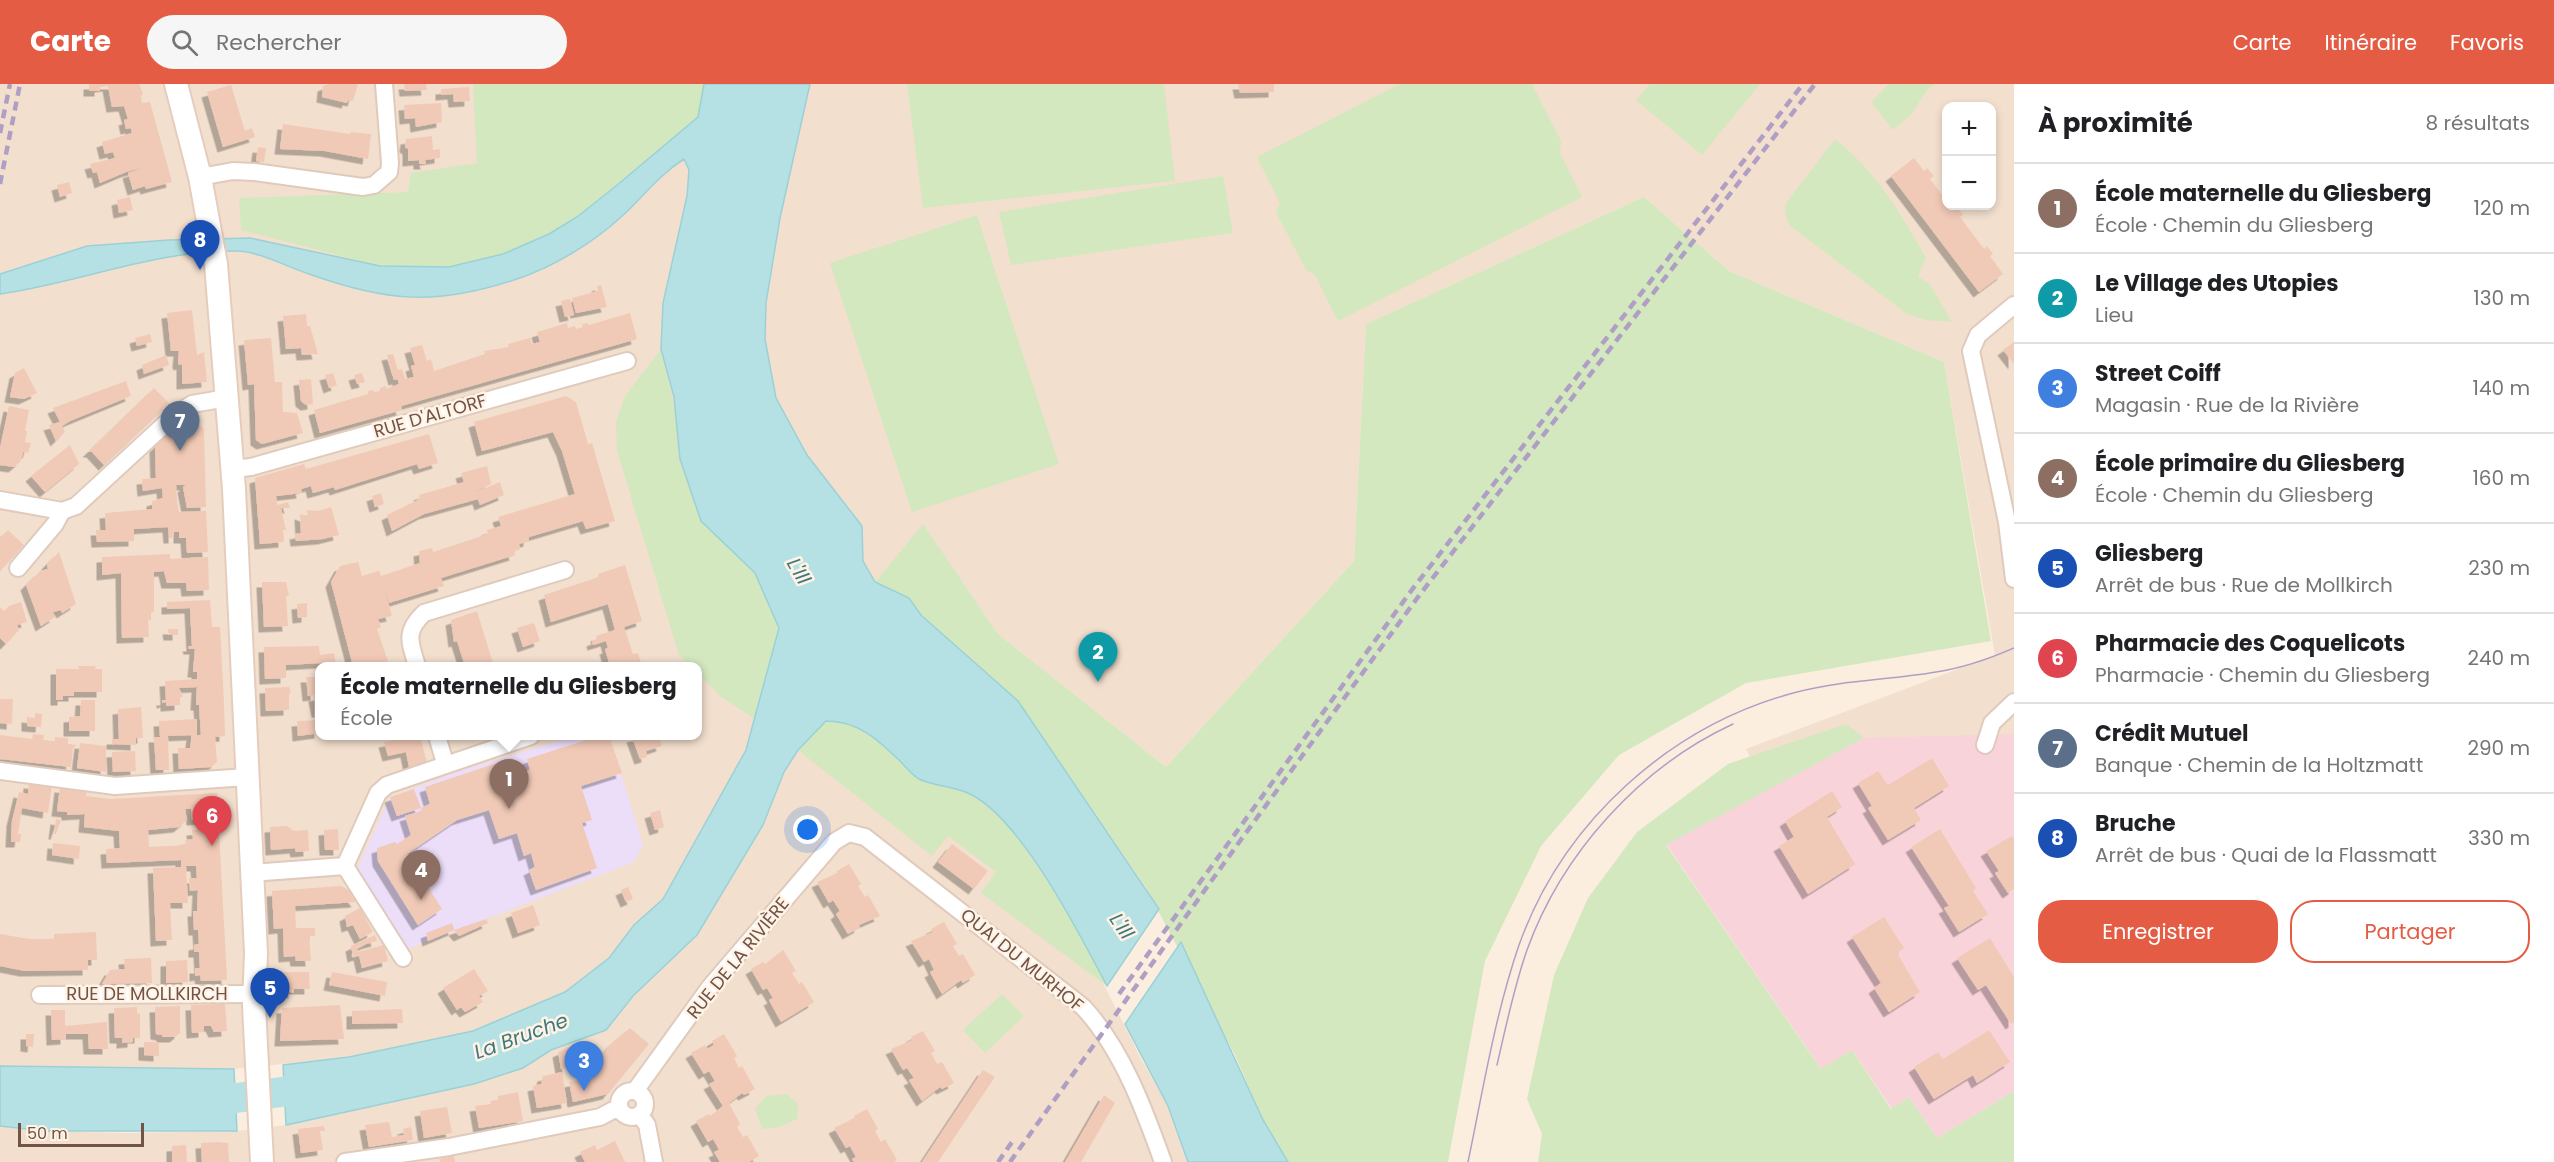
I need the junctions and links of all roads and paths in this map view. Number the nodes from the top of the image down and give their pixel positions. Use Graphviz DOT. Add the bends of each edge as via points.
graph roads {
  1 [pos="176,84"];
  2 [pos="384,84"];
  3 [pos="200,177"];
  4 [pos="2014,305"];
  5 [pos="627,361"];
  6 [pos="227,398"];
  7 [pos="232,469"];
  8 [pos="0,500"];
  9 [pos="62,511"];
  10 [pos="18,568"];
  11 [pos="565,570"];
  12 [pos="2014,579"];
  13 [pos="416,662"];
  14 [pos="2014,702"];
  15 [pos="438,740"];
  16 [pos="516,740"];
  17 [pos="1985,745"];
  18 [pos="445,763"];
  19 [pos="0,771"];
  20 [pos="247,777"];
  21 [pos="849,833"];
  22 [pos="345,866"];
  23 [pos="252,873"];
  24 [pos="403,958"];
  25 [pos="255,994"];
  26 [pos="40,995"];
  27 [pos="635,1091"];
  28 [pos="619,1107"];
  29 [pos="640,1115"];
  30 [pos="262,1162"];
  31 [pos="345,1162"];
  32 [pos="654,1162"];
  33 [pos="1163,1162"];
  1 -- 3 [label="main road"];
  2 -- 3 [label="street" via="390,163 389,171 374,185 351,187 233,171"];
  3 -- 6 [label="main road" via="216,264"];
  4 -- 12 [label="street" via="1977,335 1971,351 2007,522"];
  5 -- 7 [label="street, RUE D'ALTORF" via="251,468"];
  6 -- 7 [label="main road"];
  6 -- 9 [label="street" via="185,408 76,506"];
  7 -- 20 [label="main road"];
  8 -- 9 [label="street"];
  9 -- 10 [label="street"];
  11 -- 13 [label="street" via="424,613 412,624 409,640"];
  14 -- 17 [label="street" via="1992,723"];
  15 -- 18 [label="street"];
  16 -- 18 [label="street"];
  18 -- 22 [label="street" via="387,785 378,793"];
  19 -- 20 [label="street" via="115,786"];
  20 -- 23 [label="main road"];
  21 -- 27 [label="street, RUE DE LA RIVIÈRE" via="834,842 716,980"];
  21 -- 33 [label="street, QUAI DU MURHOF" via="865,837 1083,1007 1121,1064"];
  22 -- 23 [label="street"];
  22 -- 24 [label="street"];
  23 -- 25 [label="main road"];
  25 -- 26 [label="street, RUE DE MOLLKIRCH"];
  25 -- 30 [label="main road"];
  27 -- 28 [label="street" via="623,1095"];
  27 -- 29 [label="street" via="646,1104"];
  28 -- 29 [label="street" via="627,1117"];
  28 -- 31 [label="street" via="600,1117 449,1147"];
  29 -- 32 [label="street"];
}
